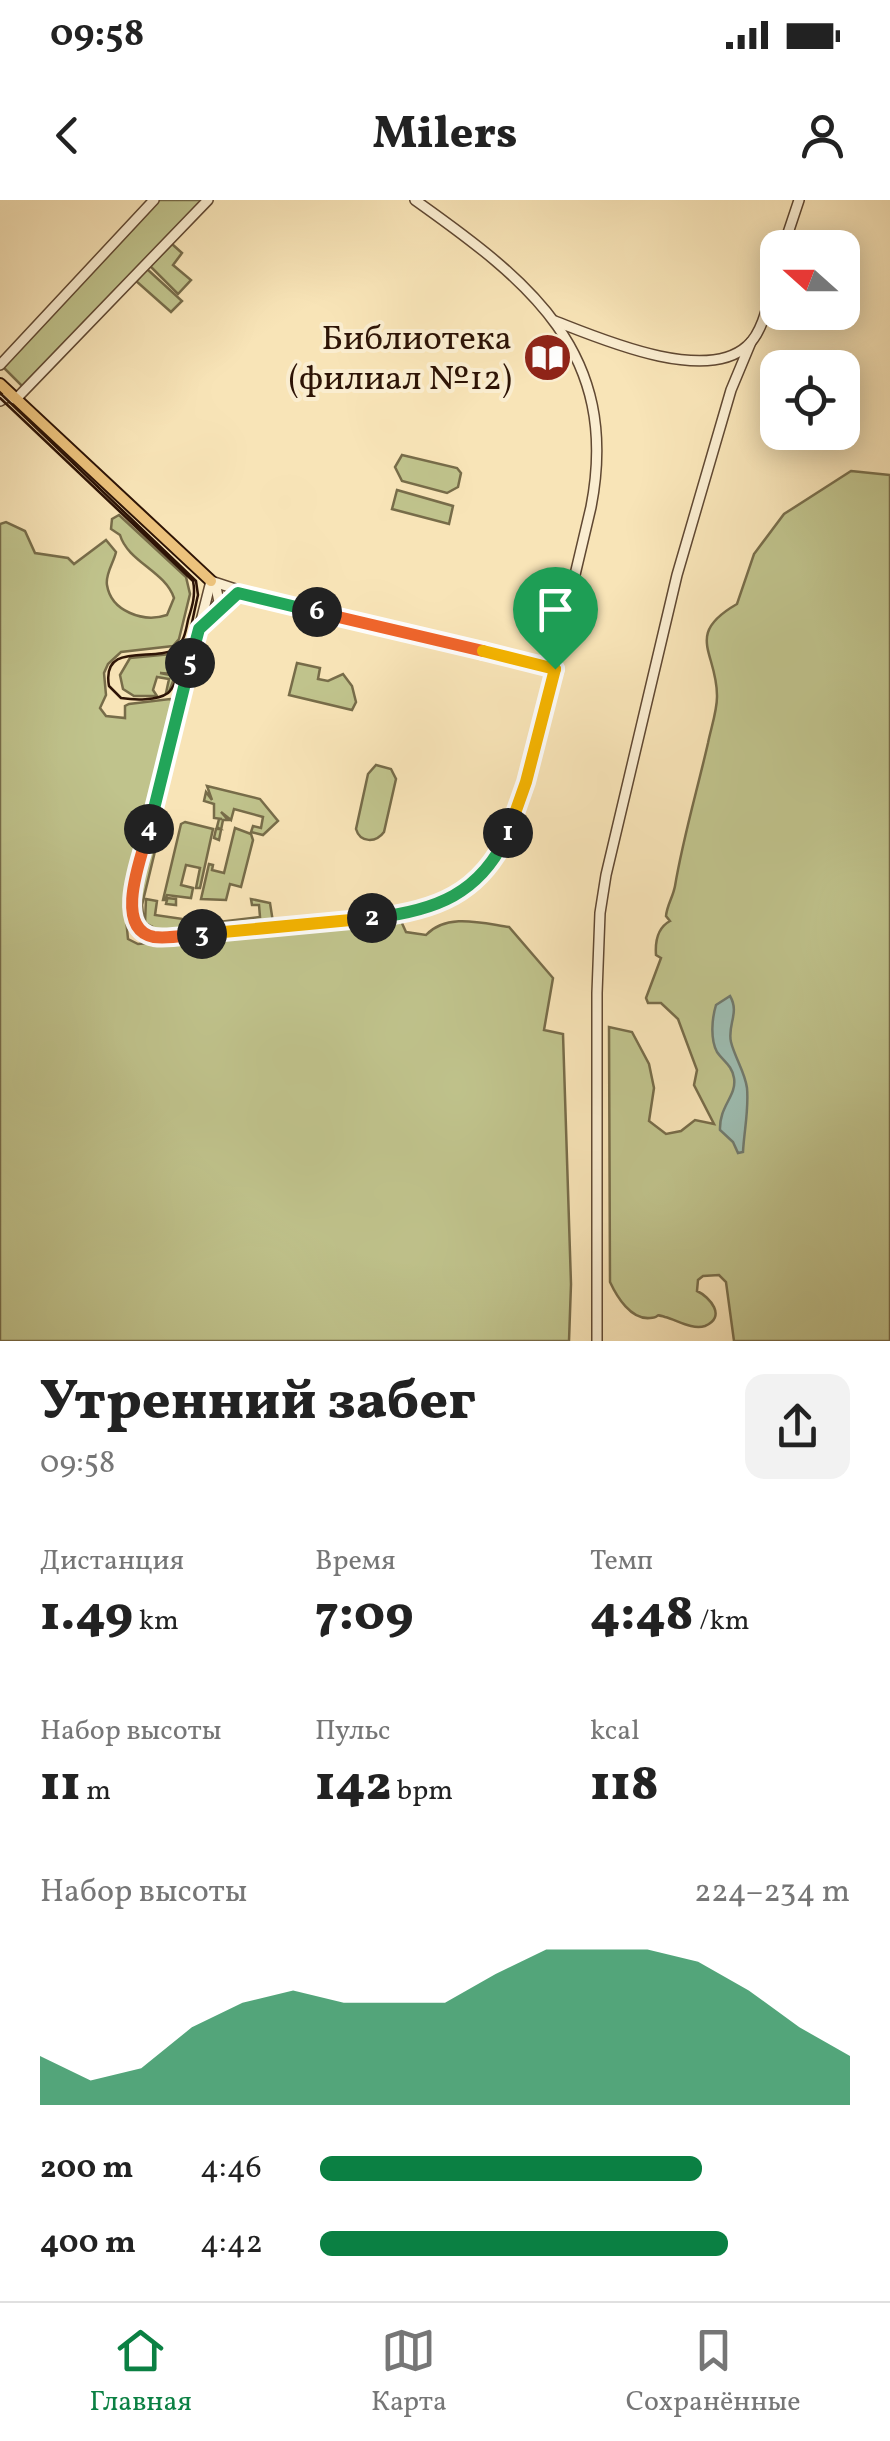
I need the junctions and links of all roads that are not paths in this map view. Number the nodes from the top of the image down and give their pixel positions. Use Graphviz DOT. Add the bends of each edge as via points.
graph roads {
  1 [pos="154,200"];
  2 [pos="208,200"];
  3 [pos="416,200"];
  4 [pos="799,200"];
  5 [pos="790,230"];
  6 [pos="760,317"];
  7 [pos="554,320"];
  8 [pos="579,330"];
  9 [pos="751,342"];
  10 [pos="570,345"];
  11 [pos="0,365"];
  12 [pos="1,384"];
  13 [pos="0,399"];
  14 [pos="16,400"];
  15 [pos="211,582"];
  16 [pos="240,592"];
  17 [pos="212,616"];
  18 [pos="199,629"];
  19 [pos="555,669"];
  20 [pos="597,1341"];
  1 -- 11 [label="street"];
  2 -- 14 [label="street"];
  3 -- 7 [label="street" via="480,248"];
  4 -- 5 [label="street"];
  6 -- 9 [label="street"];
  7 -- 8 [label="street"];
  7 -- 10 [label="street"];
  8 -- 9 [label="street" via="694,362 732,354"];
  8 -- 10 [label="street"];
  9 -- 20 [label="street" via="678,576 600,912"];
  10 -- 19 [label="street" via="590,387 599,453"];
  12 -- 13 [label="street"];
  12 -- 14 [label="main road"];
  13 -- 14 [label="street"];
  14 -- 15 [label="main road"];
  15 -- 16 [label="street"];
  15 -- 17 [label="street" via="219,602"];
  15 -- 18 [label="street"];
  16 -- 17 [label="street"];
  16 -- 19 [label="street"];
  17 -- 18 [label="street"];
  18 -- 19 [label="street" via="134,888 136,927 152,936 366,918 423,910 456,894 484,872 506,838"];
}
